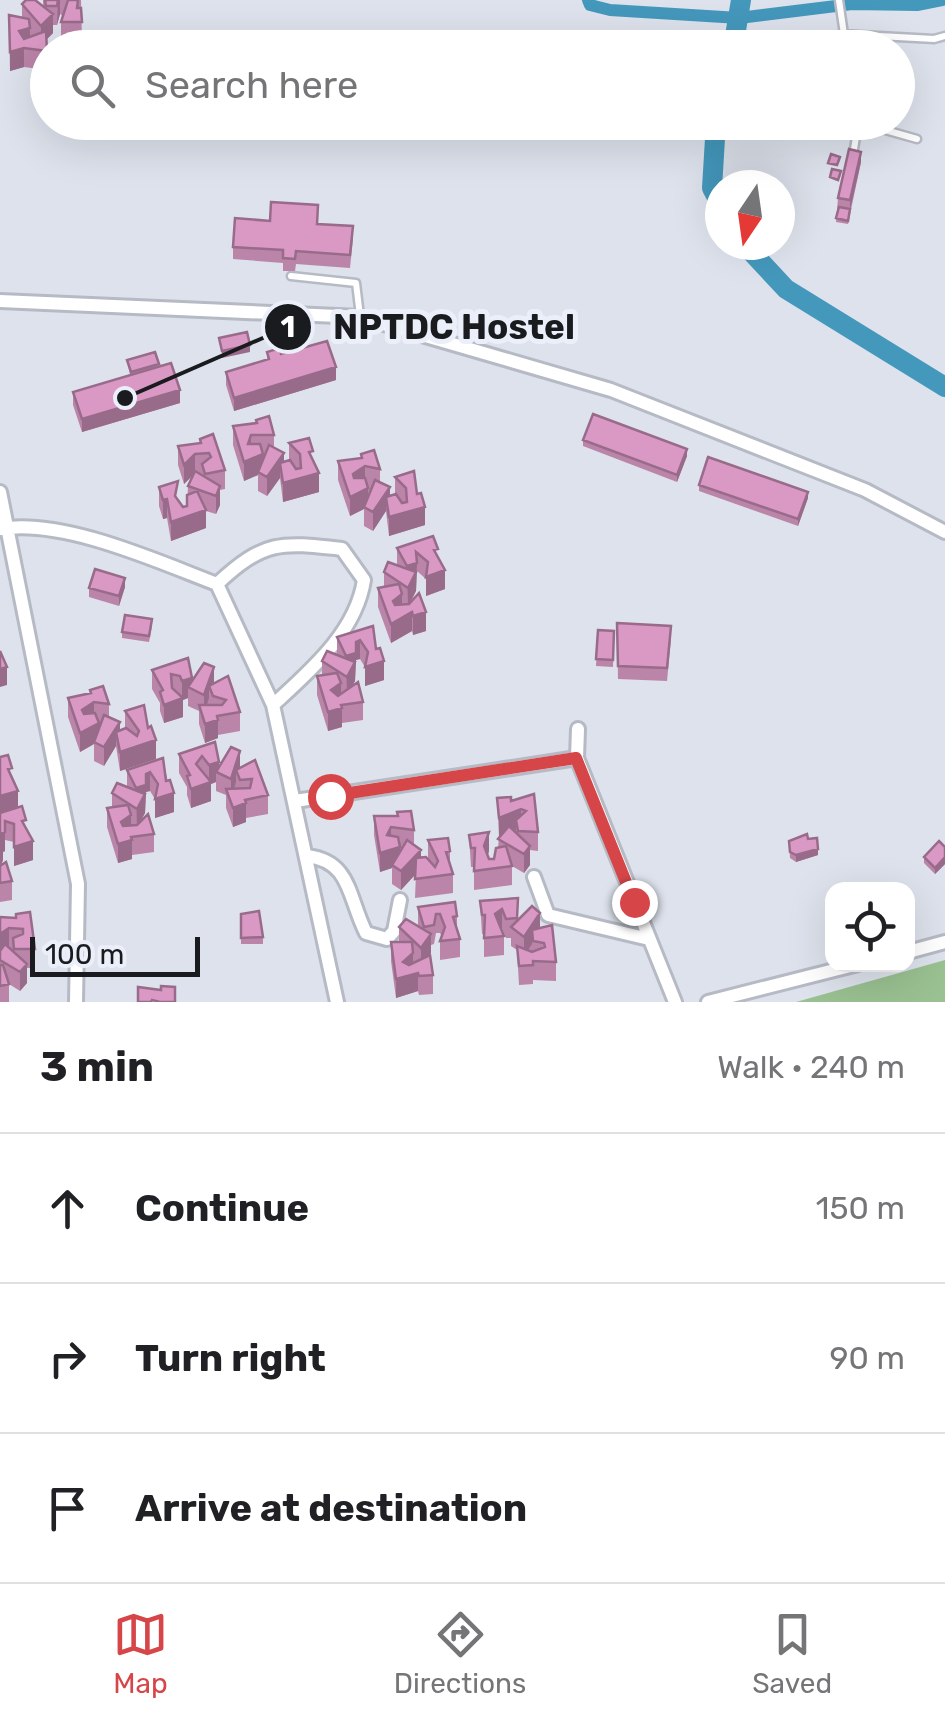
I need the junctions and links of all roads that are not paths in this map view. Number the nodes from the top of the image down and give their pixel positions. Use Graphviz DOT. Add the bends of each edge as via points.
graph roads {
  1 [pos="839,0"];
  2 [pos="842,30"];
  3 [pos="945,36"];
  4 [pos="915,38"];
  5 [pos="854,140"];
  6 [pos="852,156"];
  7 [pos="291,276"];
  8 [pos="0,301"];
  9 [pos="360,317"];
  10 [pos="0,492"];
  11 [pos="3,528"];
  12 [pos="945,532"];
  13 [pos="218,584"];
  14 [pos="274,705"];
  15 [pos="578,729"];
  16 [pos="576,758"];
  17 [pos="294,801"];
  18 [pos="307,856"];
  19 [pos="534,877"];
  20 [pos="400,900"];
  21 [pos="649,939"];
  22 [pos="945,942"];
  23 [pos="915,950"];
  24 [pos="826,972"];
  25 [pos="76,1002"];
  26 [pos="337,1002"];
  27 [pos="675,1002"];
  28 [pos="708,1002"];
  1 -- 2 [label="lane"];
  3 -- 4 [label="lane"];
  5 -- 6 [label="lane"];
  7 -- 9 [label="lane" via="356,283"];
  8 -- 9 [label="street"];
  9 -- 12 [label="street" via="611,390 866,490"];
  10 -- 11 [label="street"];
  11 -- 13 [label="street" via="132,552"];
  11 -- 25 [label="street" via="78,884"];
  13 -- 14 [label="street"];
  13 -- 14 [label="street" via="250,554 292,544 342,549 364,580 360,609"];
  14 -- 17 [label="street"];
  15 -- 16 [label="street"];
  16 -- 17 [label="street"];
  16 -- 21 [label="street"];
  17 -- 18 [label="street"];
  18 -- 20 [label="street" via="338,867 366,933 387,939"];
  18 -- 26 [label="street"];
  19 -- 21 [label="street" via="548,914"];
  21 -- 27 [label="street"];
  22 -- 23 [label="street"];
  24 -- 28 [label="street"];
}
